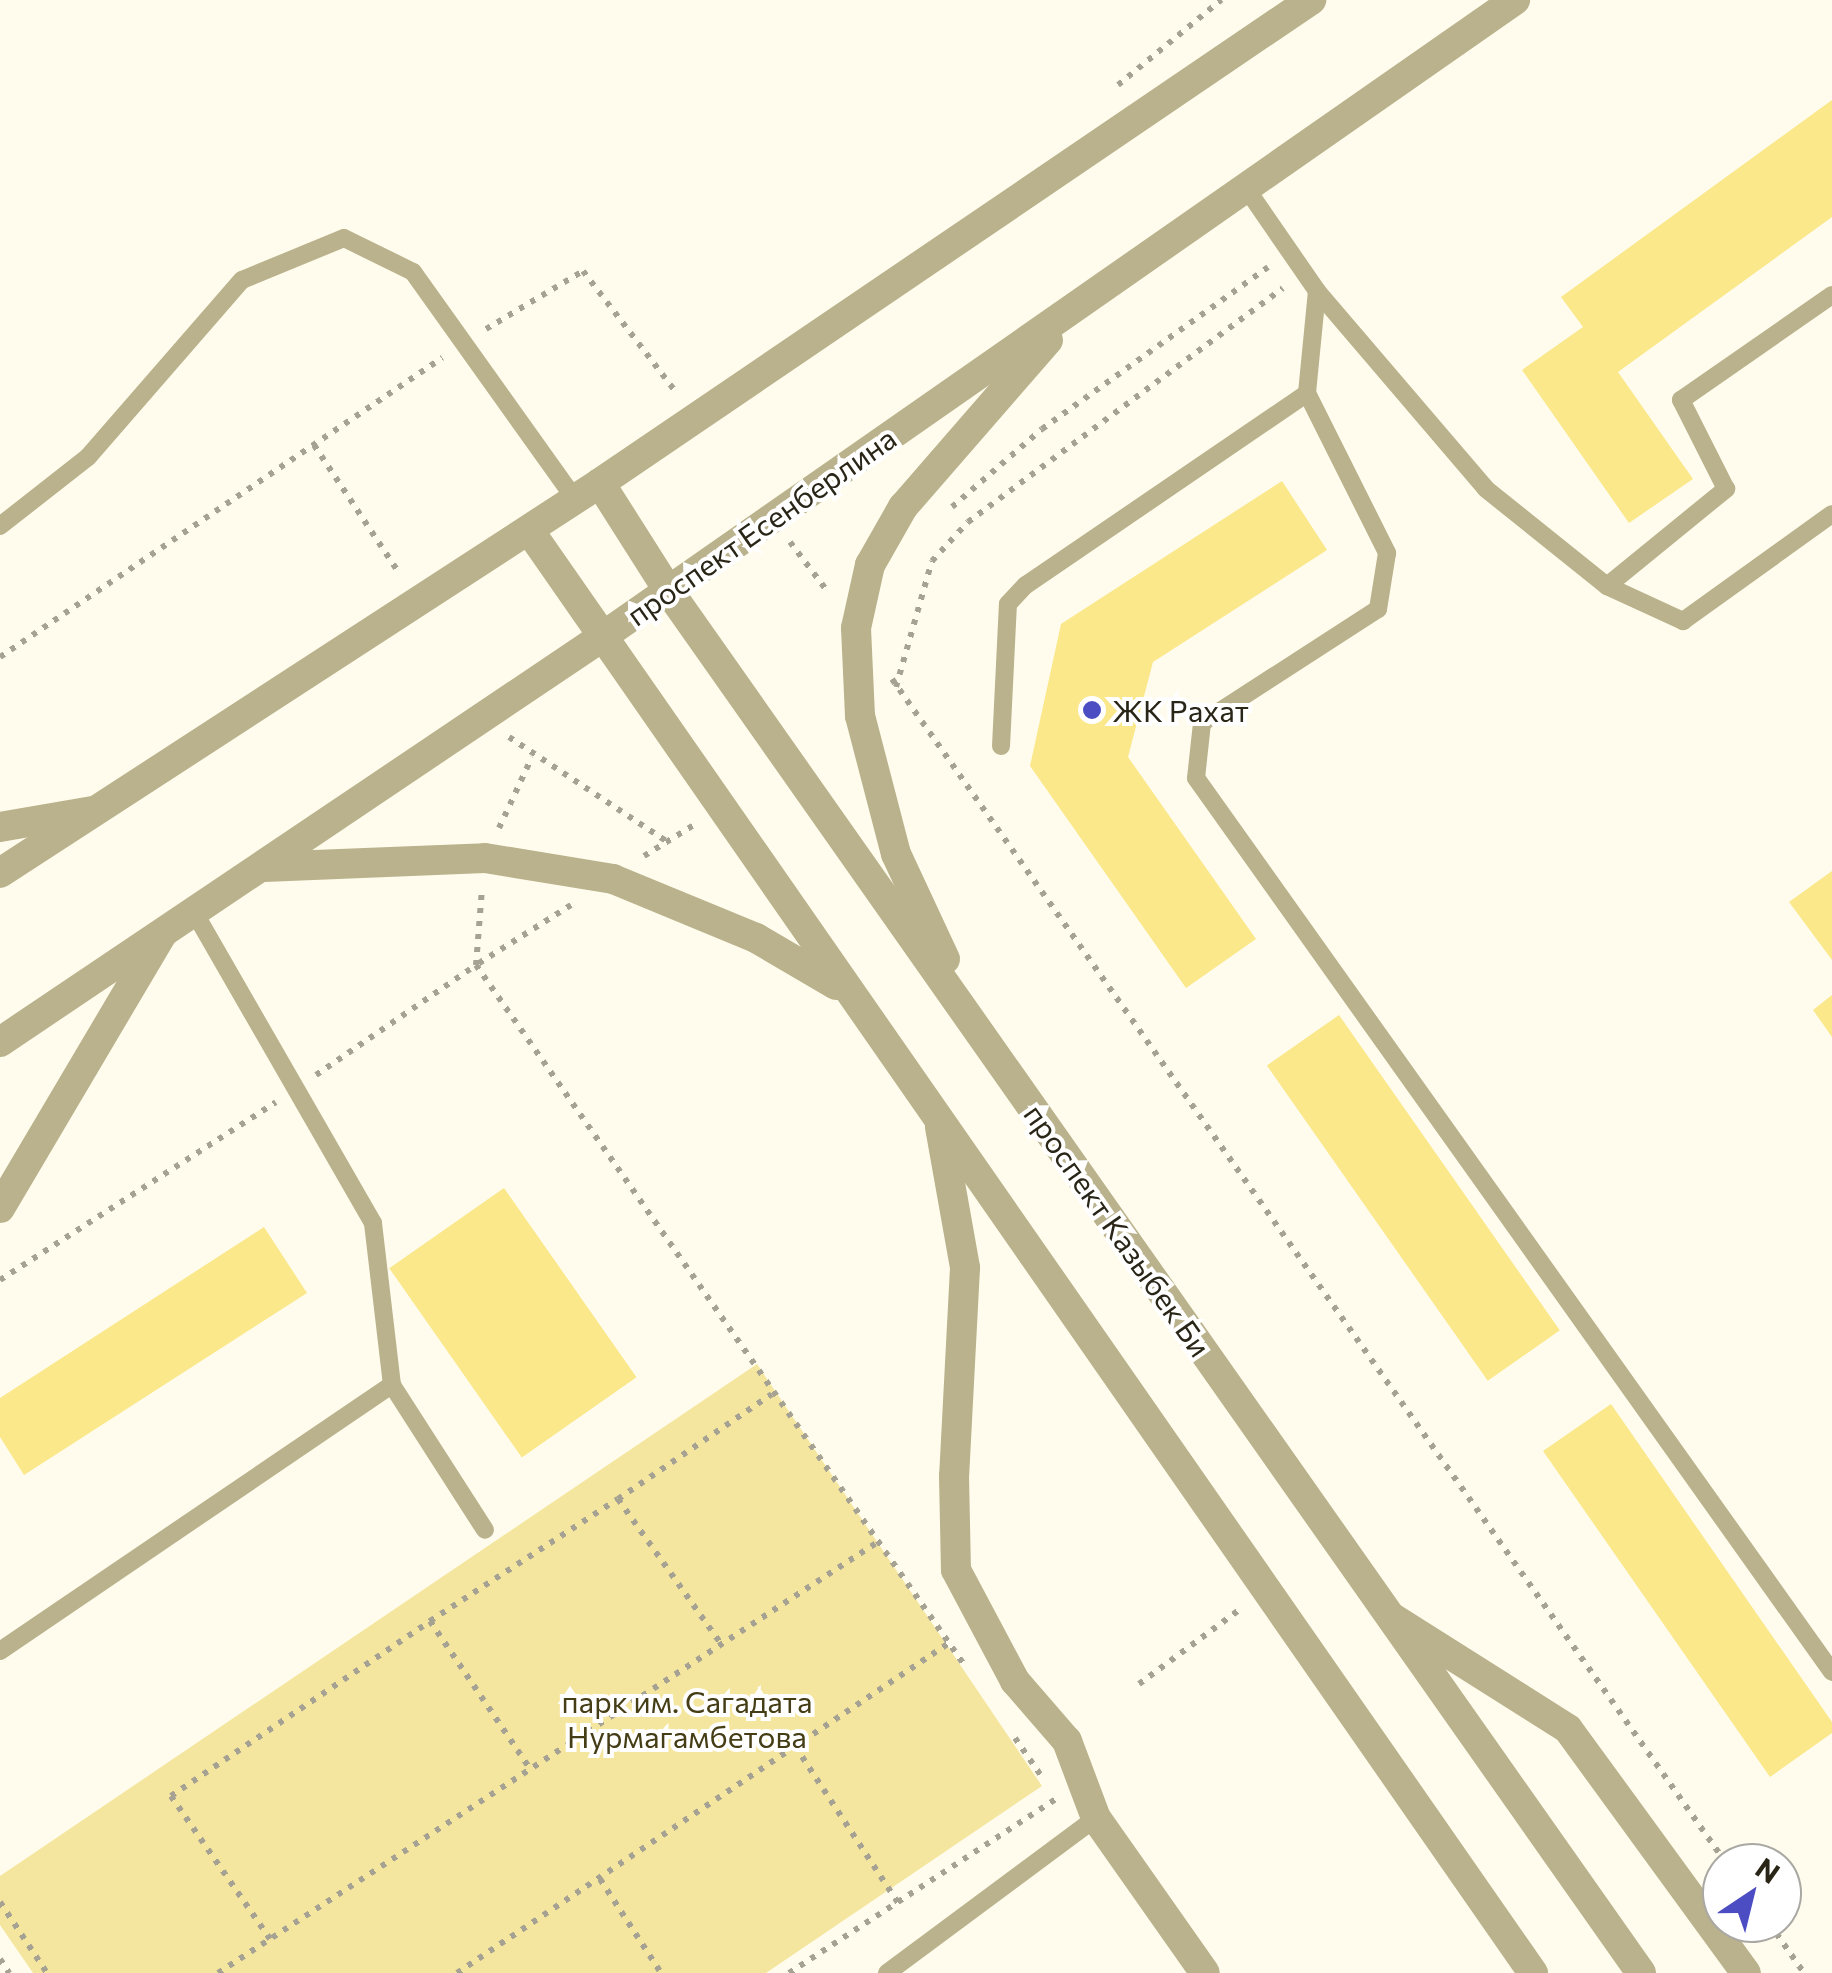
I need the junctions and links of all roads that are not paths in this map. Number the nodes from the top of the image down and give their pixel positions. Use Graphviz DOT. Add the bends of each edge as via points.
graph roads {
  1 [pos="1311,0"];
  2 [pos="1515,0"];
  3 [pos="1246,188"];
  4 [pos="1317,292"];
  5 [pos="1832,295"];
  6 [pos="1084,300"];
  7 [pos="1307,393"];
  8 [pos="600,482"];
  9 [pos="575,500"];
  10 [pos="1832,514"];
  11 [pos="0,526"];
  12 [pos="529,530"];
  13 [pos="1607,586"];
  14 [pos="668,590"];
  15 [pos="599,639"];
  16 [pos="1000,746"];
  17 [pos="93,810"];
  18 [pos="0,827"];
  19 [pos="260,867"];
  20 [pos="0,872"];
  21 [pos="194,912"];
  22 [pos="162,934"];
  23 [pos="844,990"];
  24 [pos="979,1031"];
  25 [pos="0,1042"];
  26 [pos="940,1127"];
  27 [pos="0,1208"];
  28 [pos="392,1385"];
  29 [pos="485,1530"];
  30 [pos="1390,1616"];
  31 [pos="0,1651"];
  32 [pos="1832,1672"];
  33 [pos="1089,1824"];
  34 [pos="887,1973"];
  35 [pos="1205,1973"];
  36 [pos="1533,1973"];
  37 [pos="1641,1973"];
  38 [pos="1746,1973"];
  1 -- 8 [label="street"];
  2 -- 3 [label="street, проспект Есенберлина"];
  3 -- 4 [label="lane"];
  3 -- 6 [label="street, проспект Есенберлина"];
  4 -- 7 [label="lane"];
  4 -- 13 [label="lane" via="1486,490"];
  5 -- 13 [label="lane" via="1682,400 1726,489"];
  6 -- 14 [label="street, проспект Есенберлина"];
  6 -- 24 [label="street" via="902,507 870,566 856,628 860,716 896,854"];
  7 -- 16 [label="lane" via="1026,585 1008,604"];
  7 -- 32 [label="lane" via="1387,552 1378,609 1202,723 1196,778"];
  8 -- 9 [label="street"];
  8 -- 14 [label="street, проспект Казыбек Би"];
  9 -- 11 [label="lane" via="414,272 344,238 242,280 88,456"];
  9 -- 12 [label="street"];
  10 -- 13 [label="lane" via="1683,620"];
  12 -- 15 [label="street"];
  12 -- 17 [label="street"];
  14 -- 15 [label="street, проспект Есенберлина"];
  14 -- 24 [label="street, проспект Казыбек Би"];
  15 -- 19 [label="street, проспект Есенберлина"];
  15 -- 23 [label="street"];
  17 -- 18 [label="street"];
  17 -- 20 [label="street"];
  19 -- 21 [label="street, проспект Есенберлина"];
  19 -- 23 [label="street" via="485,858 612,879 756,938"];
  21 -- 22 [label="street, проспект Есенберлина"];
  21 -- 28 [label="lane" via="373,1223"];
  22 -- 25 [label="street, проспект Есенберлина"];
  22 -- 27 [label="street"];
  23 -- 26 [label="street"];
  24 -- 30 [label="street, проспект Казыбек Би"];
  26 -- 33 [label="street" via="965,1268 956,1570 1014,1681 1067,1741"];
  26 -- 36 [label="street"];
  28 -- 29 [label="lane"];
  28 -- 31 [label="lane"];
  30 -- 37 [label="street, проспект Казыбек Би"];
  30 -- 38 [label="street" via="1568,1729"];
  33 -- 34 [label="lane"];
  33 -- 35 [label="street"];
}
